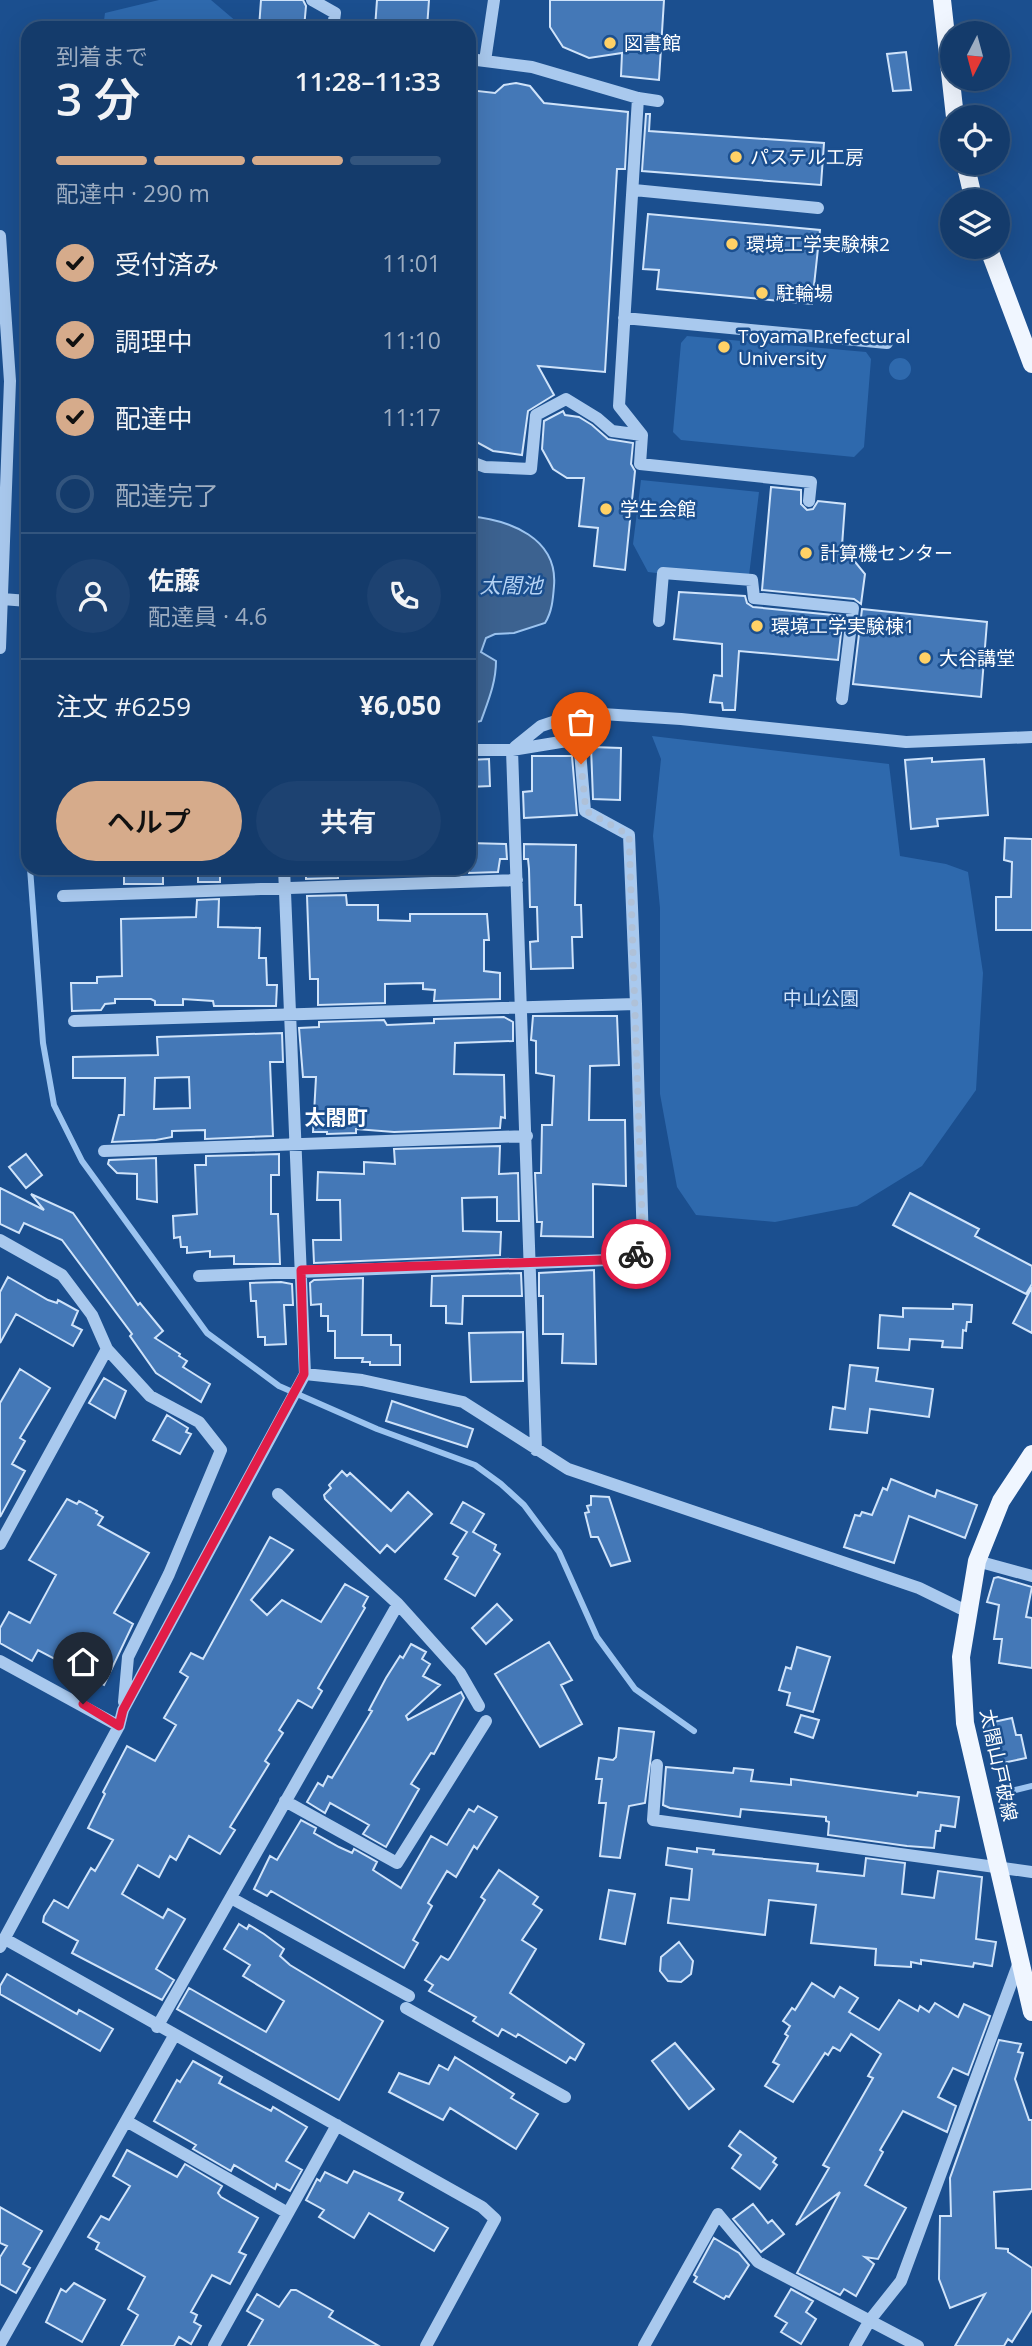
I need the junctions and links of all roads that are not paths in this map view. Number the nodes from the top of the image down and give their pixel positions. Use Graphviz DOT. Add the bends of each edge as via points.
graph roads {
  1 [pos="312,0"];
  2 [pos="494,0"];
  3 [pos="942,0"];
  4 [pos="334,21"];
  5 [pos="476,60"];
  6 [pos="485,61"];
  7 [pos="638,99"];
  8 [pos="658,101"];
  9 [pos="954,105"];
  10 [pos="634,190"];
  11 [pos="818,208"];
  12 [pos="0,236"];
  13 [pos="993,259"];
  14 [pos="624,318"];
  15 [pos="887,343"];
  16 [pos="1032,363"];
  17 [pos="642,435"];
  18 [pos="476,464"];
  19 [pos="809,500"];
  20 [pos="2,599"];
  21 [pos="21,600"];
  22 [pos="659,621"];
  23 [pos="0,648"];
  24 [pos="842,699"];
  25 [pos="1032,737"];
  26 [pos="476,750"];
  27 [pos="512,750"];
  28 [pos="284,875"];
  29 [pos="517,880"];
  30 [pos="285,890"];
  31 [pos="63,896"];
  32 [pos="636,1004"];
  33 [pos="522,1007"];
  34 [pos="292,1017"];
  35 [pos="74,1021"];
  36 [pos="527,1136"];
  37 [pos="296,1144"];
  38 [pos="104,1151"];
  39 [pos="0,1240"];
  40 [pos="531,1260"];
  41 [pos="301,1270"];
  42 [pos="199,1276"];
  43 [pos="107,1349"];
  44 [pos="304,1374"];
  45 [pos="536,1450"];
  46 [pos="1032,1454"];
  47 [pos="278,1494"];
  48 [pos="0,1544"];
  49 [pos="977,1561"];
  50 [pos="1032,1576"];
  51 [pos="398,1604"];
  52 [pos="966,1611"];
  53 [pos="0,1661"];
  54 [pos="479,1706"];
  55 [pos="123,1710"];
  56 [pos="486,1721"];
  57 [pos="119,1726"];
  58 [pos="657,1765"];
  59 [pos="285,1801"];
  60 [pos="1001,1869"];
  61 [pos="1032,1872"];
  62 [pos="231,1898"];
  63 [pos="2,1943"];
  64 [pos="1021,1958"];
  65 [pos="1032,2012"];
  66 [pos="157,2027"];
  67 [pos="174,2036"];
  68 [pos="565,2097"];
  69 [pos="128,2122"];
  70 [pos="337,2125"];
  71 [pos="286,2212"];
  72 [pos="870,2320"];
  73 [pos="0,2344"];
  74 [pos="214,2346"];
  75 [pos="426,2346"];
  76 [pos="644,2346"];
  77 [pos="855,2346"];
  78 [pos="918,2346"];
  1 -- 4 [label="street" via="335,13"];
  2 -- 6 [label="street"];
  3 -- 9 [label="main road"];
  5 -- 6 [label="street"];
  6 -- 7 [label="street" via="532,67"];
  7 -- 8 [label="street"];
  7 -- 10 [label="street"];
  10 -- 11 [label="street"];
  10 -- 14 [label="street"];
  12 -- 20 [label="street" via="10,381"];
  13 -- 16 [label="main road"];
  14 -- 15 [label="street"];
  14 -- 17 [label="street" via="619,406"];
  17 -- 18 [label="street" via="612,431 566,398 536,415 531,469"];
  17 -- 19 [label="street" via="640,464 811,482"];
  20 -- 21 [label="street"];
  20 -- 23 [label="street"];
  22 -- 24 [label="street" via="663,573 752,580 754,598 853,608"];
  25 -- 27 [label="street" via="906,742 602,714 541,726"];
  26 -- 27 [label="street"];
  27 -- 29 [label="street"];
  27 -- 32 [label="street" via="579,740 586,811 629,835"];
  28 -- 30 [label="street"];
  29 -- 30 [label="street"];
  29 -- 33 [label="street"];
  30 -- 31 [label="street"];
  30 -- 34 [label="street"];
  32 -- 33 [label="street"];
  32 -- 40 [label="street" via="643,1246 633,1259"];
  33 -- 34 [label="street"];
  33 -- 36 [label="street"];
  34 -- 35 [label="street"];
  34 -- 37 [label="street"];
  36 -- 37 [label="street"];
  36 -- 40 [label="street"];
  37 -- 38 [label="street"];
  37 -- 41 [label="street"];
  39 -- 43 [label="street" via="62,1275 92,1315"];
  40 -- 41 [label="street"];
  40 -- 45 [label="street"];
  41 -- 42 [label="street"];
  41 -- 44 [label="street"];
  43 -- 48 [label="street"];
  43 -- 55 [label="street" via="150,1396 199,1422 221,1450 128,1657"];
  44 -- 45 [label="street" via="373,1382 463,1402"];
  44 -- 55 [label="street"];
  45 -- 52 [label="street" via="606,1484 919,1588"];
  46 -- 49 [label="main road, 太閤山戸破線" via="1001,1501"];
  47 -- 51 [label="street"];
  49 -- 50 [label="street"];
  49 -- 52 [label="main road, 太閤山戸破線"];
  51 -- 54 [label="street" via="460,1673"];
  51 -- 59 [label="street"];
  52 -- 60 [label="main road, 太閤山戸破線" via="961,1657 965,1723"];
  53 -- 57 [label="street"];
  55 -- 57 [label="street"];
  56 -- 59 [label="street" via="397,1863"];
  57 -- 63 [label="street"];
  58 -- 60 [label="street" via="653,1821"];
  59 -- 62 [label="street"];
  60 -- 61 [label="street"];
  60 -- 64 [label="main road, 太閤山戸破線"];
  62 -- 66 [label="street"];
  62 -- 68 [label="street"];
  63 -- 66 [label="street"];
  64 -- 65 [label="main road, 太閤山戸破線"];
  64 -- 72 [label="street" via="901,2281"];
  66 -- 67 [label="street"];
  67 -- 69 [label="street"];
  67 -- 70 [label="street"];
  69 -- 71 [label="street"];
  69 -- 73 [label="street"];
  70 -- 71 [label="street"];
  70 -- 75 [label="street" via="482,2207 495,2219"];
  71 -- 74 [label="street"];
  72 -- 76 [label="street" via="758,2262 718,2214"];
  72 -- 77 [label="street"];
  72 -- 78 [label="street"];
}
